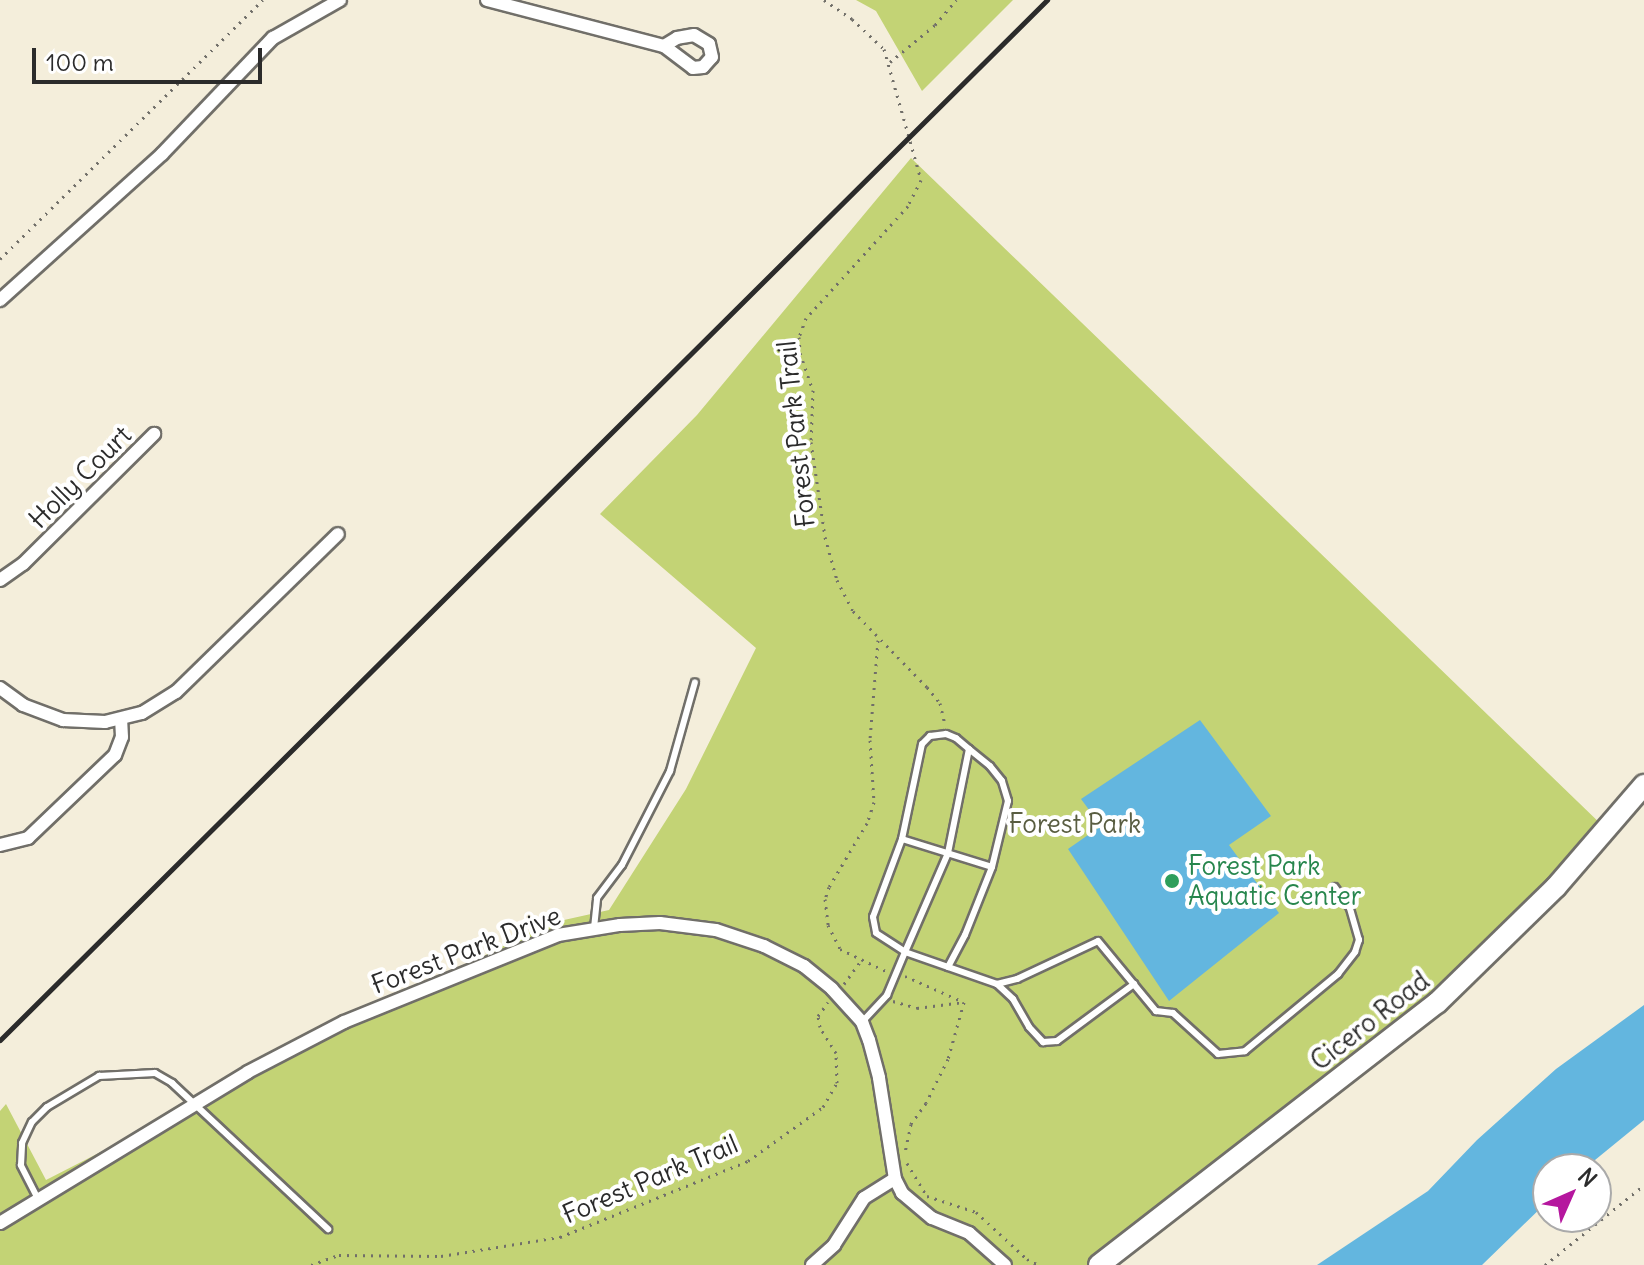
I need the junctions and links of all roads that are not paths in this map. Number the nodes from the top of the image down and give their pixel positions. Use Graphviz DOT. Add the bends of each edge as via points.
graph roads {
  1 [pos="340,0"];
  2 [pos="487,0"];
  3 [pos="664,46"];
  4 [pos="0,300"];
  5 [pos="154,434"];
  6 [pos="338,534"];
  7 [pos="0,580"];
  8 [pos="695,682"];
  9 [pos="0,688"];
  10 [pos="121,720"];
  11 [pos="969,749"];
  12 [pos="1644,785"];
  13 [pos="902,839"];
  14 [pos="0,845"];
  15 [pos="948,853"];
  16 [pos="992,867"];
  17 [pos="1335,887"];
  18 [pos="594,928"];
  19 [pos="905,952"];
  20 [pos="948,967"];
  21 [pos="997,984"];
  22 [pos="1134,984"];
  23 [pos="862,1022"];
  24 [pos="191,1105"];
  25 [pos="895,1179"];
  26 [pos="38,1199"];
  27 [pos="0,1223"];
  28 [pos="328,1229"];
  29 [pos="812,1265"];
  30 [pos="1005,1265"];
  31 [pos="1099,1265"];
  1 -- 4 [label="street" via="273,38 162,154"];
  2 -- 3 [label="street"];
  5 -- 7 [label="street, Holly Court" via="23,564"];
  6 -- 10 [label="street" via="176,692"];
  8 -- 18 [label="lane" via="670,771 622,865 597,898"];
  9 -- 10 [label="street" via="50,716 77,722"];
  10 -- 14 [label="street" via="115,755 28,838"];
  11 -- 13 [label="lane" via="946,734 930,736 922,744"];
  11 -- 15 [label="lane"];
  11 -- 16 [label="lane" via="1002,781 1008,801"];
  12 -- 31 [label="main road, Cicero Road" via="1556,887 1437,1003"];
  13 -- 15 [label="lane"];
  13 -- 19 [label="lane" via="873,926"];
  15 -- 16 [label="lane"];
  15 -- 19 [label="lane"];
  16 -- 20 [label="lane"];
  17 -- 22 [label="lane" via="1350,908 1359,940 1355,952 1338,974 1245,1051 1210,1050 1173,1013 1156,1011"];
  18 -- 23 [label="street, Forest Park Drive" via="660,923 716,930 781,953 813,972"];
  18 -- 24 [label="street, Forest Park Drive" via="558,935 383,1005 282,1053"];
  19 -- 20 [label="lane"];
  19 -- 23 [label="lane" via="887,995"];
  20 -- 21 [label="lane"];
  21 -- 22 [label="lane" via="1098,941"];
  21 -- 22 [label="lane" via="1043,1042 1057,1041"];
  23 -- 25 [label="street, Forest Park Drive" via="879,1078"];
  24 -- 26 [label="street, Forest Park Drive"];
  24 -- 26 [label="lane" via="161,1077 134,1072 99,1076 47,1107 22,1143 21,1165"];
  24 -- 28 [label="lane"];
  25 -- 29 [label="street" via="864,1198 834,1245"];
  25 -- 30 [label="street" via="916,1207 969,1233"];
  26 -- 27 [label="street, Forest Park Drive"];
}
